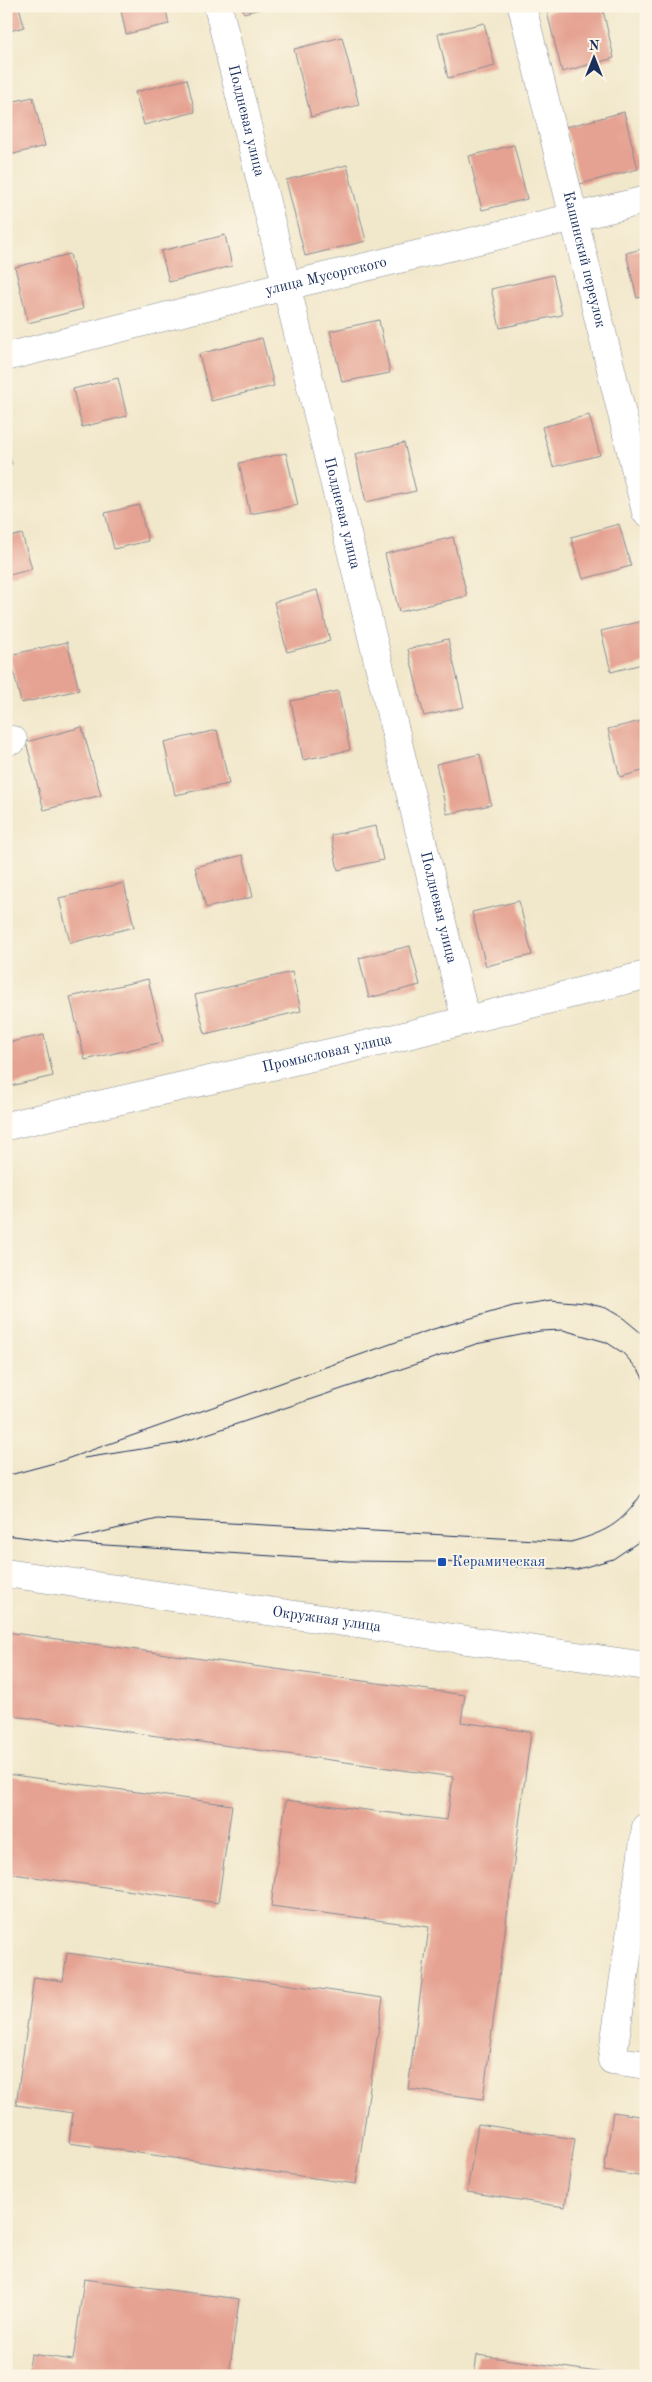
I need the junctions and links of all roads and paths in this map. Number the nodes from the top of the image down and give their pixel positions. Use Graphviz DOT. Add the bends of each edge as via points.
graph roads {
  1 [pos="218,6"];
  2 [pos="522,6"];
  3 [pos="646,200"];
  4 [pos="573,218"];
  5 [pos="286,286"];
  6 [pos="6,357"];
  7 [pos="646,512"];
  8 [pos="646,975"];
  9 [pos="466,1020"];
  10 [pos="6,1126"];
  11 [pos="6,1573"];
  12 [pos="646,1666"];
  13 [pos="646,1827"];
  14 [pos="646,2065"];
  1 -- 5 [label="street, Полдневая улица"];
  2 -- 4 [label="street, Кашинский переулок"];
  3 -- 4 [label="street, улица Мусоргского"];
  4 -- 5 [label="street, улица Мусоргского"];
  4 -- 7 [label="street, Кашинский переулок"];
  5 -- 6 [label="street, улица Мусоргского"];
  5 -- 9 [label="street, Полдневая улица"];
  8 -- 9 [label="street, Промысловая улица"];
  9 -- 10 [label="street, Промысловая улица"];
  11 -- 12 [label="street, Окружная улица"];
  13 -- 14 [label="street" via="612,2060"];
}
